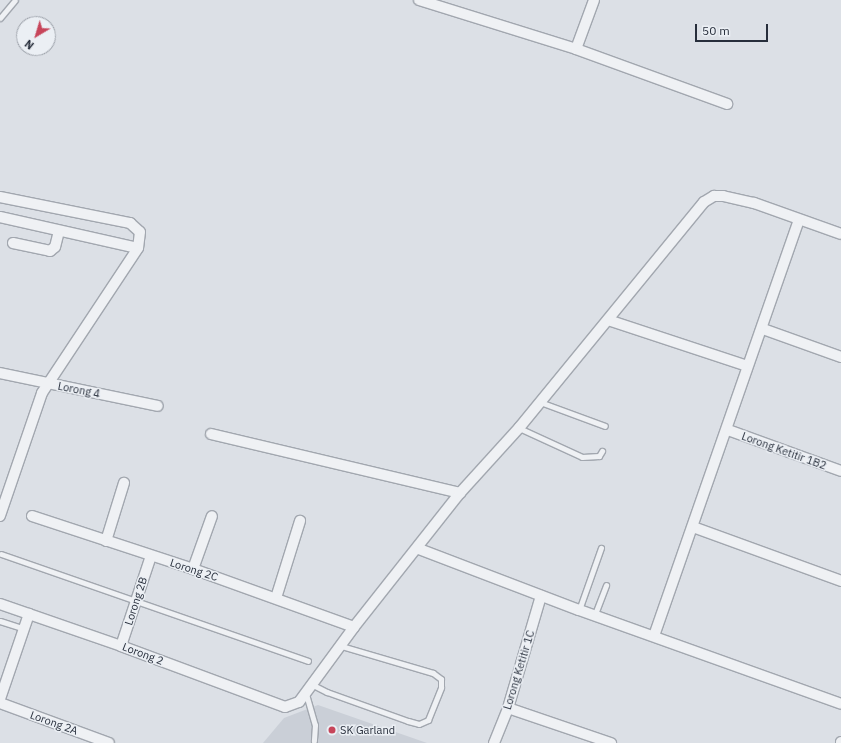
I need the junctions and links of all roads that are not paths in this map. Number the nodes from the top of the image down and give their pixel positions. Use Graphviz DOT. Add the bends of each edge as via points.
graph roads {
  1 [pos="15,0"];
  2 [pos="419,0"];
  3 [pos="594,0"];
  4 [pos="0,18"];
  5 [pos="576,49"];
  6 [pos="727,104"];
  7 [pos="0,197"];
  8 [pos="0,217"];
  9 [pos="799,220"];
  10 [pos="59,231"];
  11 [pos="841,234"];
  12 [pos="13,243"];
  13 [pos="138,248"];
  14 [pos="608,320"];
  15 [pos="763,329"];
  16 [pos="841,357"];
  17 [pos="746,366"];
  18 [pos="0,373"];
  19 [pos="47,384"];
  20 [pos="539,401"];
  21 [pos="158,406"];
  22 [pos="605,426"];
  23 [pos="519,428"];
  24 [pos="728,430"];
  25 [pos="211,434"];
  26 [pos="602,451"];
  27 [pos="841,472"];
  28 [pos="124,483"];
  29 [pos="460,494"];
  30 [pos="0,516"];
  31 [pos="32,516"];
  32 [pos="212,516"];
  33 [pos="300,521"];
  34 [pos="693,527"];
  35 [pos="106,541"];
  36 [pos="601,548"];
  37 [pos="419,549"];
  38 [pos="1,554"];
  39 [pos="151,556"];
  40 [pos="193,569"];
  41 [pos="841,581"];
  42 [pos="606,585"];
  43 [pos="541,596"];
  44 [pos="276,598"];
  45 [pos="135,602"];
  46 [pos="0,604"];
  47 [pos="579,610"];
  48 [pos="29,614"];
  49 [pos="595,614"];
  50 [pos="0,621"];
  51 [pos="354,627"];
  52 [pos="25,630"];
  53 [pos="654,636"];
  54 [pos="121,646"];
  55 [pos="341,646"];
  56 [pos="308,661"];
  57 [pos="314,685"];
  58 [pos="306,694"];
  59 [pos="0,699"];
  60 [pos="0,703"];
  61 [pos="841,704"];
  62 [pos="508,708"];
  63 [pos="314,741"];
  64 [pos="109,743"];
  65 [pos="494,743"];
  66 [pos="611,743"];
  1 -- 4 [label="lane"];
  2 -- 5 [label="street"];
  3 -- 5 [label="street"];
  5 -- 6 [label="street"];
  7 -- 13 [label="street" via="130,224 140,232"];
  8 -- 10 [label="street"];
  9 -- 11 [label="street"];
  9 -- 14 [label="street" via="754,203 714,196 704,202"];
  9 -- 15 [label="street"];
  10 -- 12 [label="street" via="55,247 50,251"];
  10 -- 13 [label="street"];
  13 -- 19 [label="street"];
  14 -- 17 [label="street"];
  14 -- 20 [label="street"];
  15 -- 16 [label="street"];
  15 -- 17 [label="street"];
  17 -- 24 [label="street"];
  18 -- 19 [label="street, Lorong 4"];
  19 -- 21 [label="street, Lorong 4"];
  19 -- 30 [label="street"];
  20 -- 22 [label="lane"];
  20 -- 23 [label="street"];
  23 -- 26 [label="lane" via="582,457 599,456"];
  23 -- 29 [label="street"];
  24 -- 27 [label="street, Lorong Ketitir 1B2"];
  24 -- 34 [label="street"];
  25 -- 29 [label="street"];
  28 -- 35 [label="street"];
  29 -- 37 [label="street"];
  31 -- 35 [label="street, Lorong 2C"];
  32 -- 40 [label="street"];
  33 -- 44 [label="street"];
  34 -- 41 [label="street"];
  34 -- 53 [label="street"];
  35 -- 39 [label="street, Lorong 2C"];
  36 -- 47 [label="lane"];
  37 -- 43 [label="street"];
  37 -- 51 [label="street"];
  38 -- 45 [label="lane"];
  39 -- 40 [label="street, Lorong 2C"];
  39 -- 45 [label="street, Lorong 2B"];
  40 -- 44 [label="street, Lorong 2C"];
  42 -- 49 [label="lane"];
  43 -- 47 [label="street"];
  43 -- 62 [label="street, Lorong Ketitir 1C"];
  44 -- 51 [label="street, Lorong 2C"];
  45 -- 54 [label="street, Lorong 2B"];
  45 -- 56 [label="lane"];
  46 -- 48 [label="street, Lorong 2"];
  47 -- 49 [label="street"];
  48 -- 52 [label="street"];
  48 -- 54 [label="street, Lorong 2"];
  49 -- 53 [label="street"];
  50 -- 52 [label="lane"];
  51 -- 55 [label="street"];
  52 -- 59 [label="street"];
  53 -- 61 [label="street"];
  54 -- 58 [label="street, Lorong 2" via="285,707 299,702"];
  55 -- 57 [label="street"];
  55 -- 57 [label="lane" via="433,673 441,679 441,687 428,720 419,724 408,721"];
  57 -- 58 [label="street"];
  58 -- 63 [label="lane" via="315,725"];
  60 -- 64 [label="street, Lorong 2A"];
  62 -- 65 [label="street, Lorong Ketitir 1C"];
  62 -- 66 [label="street"];
}
